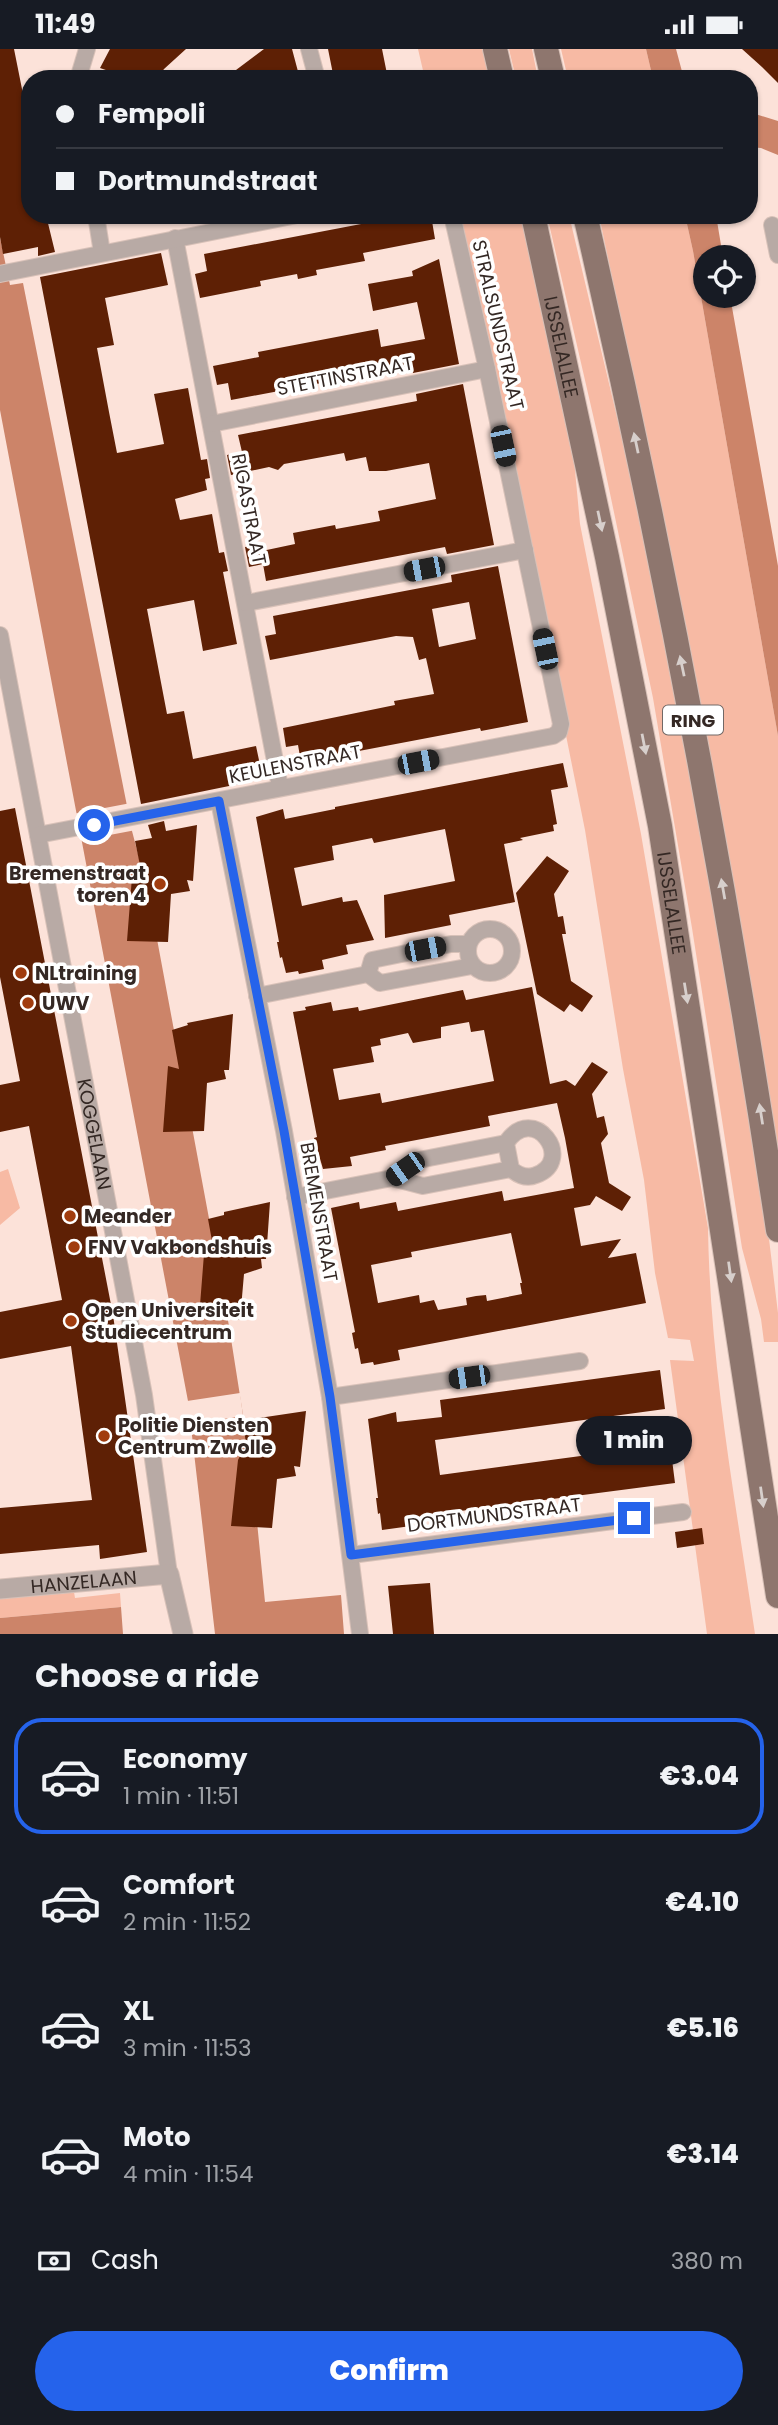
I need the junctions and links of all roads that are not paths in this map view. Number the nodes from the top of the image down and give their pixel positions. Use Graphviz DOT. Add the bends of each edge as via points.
graph roads {
  1 [pos="87,49"];
  2 [pos="309,49"];
  3 [pos="495,49"];
  4 [pos="546,49"];
  5 [pos="81,70"];
  6 [pos="315,70"];
  7 [pos="500,70"];
  8 [pos="551,70"];
  9 [pos="97,224"];
  10 [pos="249,224"];
  11 [pos="454,224"];
  12 [pos="535,224"];
  13 [pos="586,224"];
  14 [pos="772,225"];
  15 [pos="175,238"];
  16 [pos="102,253"];
  17 [pos="778,255"];
  18 [pos="0,274"];
  19 [pos="487,369"];
  20 [pos="212,424"];
  21 [pos="525,550"];
  22 [pos="246,603"];
  23 [pos="0,635"];
  24 [pos="559,731"];
  25 [pos="280,787"];
  26 [pos="219,801"];
  27 [pos="38,835"];
  28 [pos="468,944"];
  29 [pos="472,966"];
  30 [pos="368,974"];
  31 [pos="257,996"];
  32 [pos="506,1143"];
  33 [pos="511,1169"];
  34 [pos="392,1178"];
  35 [pos="295,1197"];
  36 [pos="778,1230"];
  37 [pos="580,1361"];
  38 [pos="330,1397"];
  39 [pos="683,1512"];
  40 [pos="351,1555"];
  41 [pos="169,1574"];
  42 [pos="0,1589"];
  43 [pos="778,1596"];
  44 [pos="183,1634"];
  45 [pos="360,1634"];
  1 -- 5 [label="street"];
  2 -- 6 [label="street"];
  3 -- 7 [label="main road"];
  4 -- 8 [label="main road"];
  9 -- 16 [label="street"];
  10 -- 15 [label="street"];
  11 -- 19 [label="street, STRALSUNDSTRAAT"];
  12 -- 43 [label="main road, IJSSELALLEE / RING, one-way" via="660,826"];
  36 -- 13 [label="main road, RING, one-way" via="690,704"];
  14 -- 17 [label="street"];
  15 -- 16 [label="street"];
  15 -- 20 [label="street, RIGASTRAAT"];
  16 -- 18 [label="street"];
  19 -- 20 [label="street, STETTINSTRAAT"];
  19 -- 21 [label="street, STRALSUNDSTRAAT"];
  20 -- 22 [label="street, RIGASTRAAT"];
  21 -- 22 [label="street"];
  21 -- 24 [label="street, STRALSUNDSTRAAT"];
  22 -- 25 [label="street, RIGASTRAAT"];
  23 -- 27 [label="street, KOGGELAAN"];
  24 -- 25 [label="street, KEULENSTRAAT" via="553,736"];
  25 -- 26 [label="street, KEULENSTRAAT"];
  26 -- 27 [label="street, KEULENSTRAAT"];
  26 -- 31 [label="street, BREMENSTRAAT"];
  27 -- 41 [label="street, KOGGELAAN" via="144,1395"];
  28 -- 29 [label="street"];
  28 -- 29 [label="street" via="476,933 492,929 512,945 511,958 499,972 484,973"];
  28 -- 30 [label="street" via="372,960"];
  29 -- 30 [label="street" via="380,983"];
  30 -- 31 [label="street"];
  31 -- 35 [label="street, BREMENSTRAAT"];
  32 -- 33 [label="street"];
  32 -- 33 [label="street" via="517,1132 532,1129 546,1135 552,1149 550,1164 539,1175 524,1177"];
  32 -- 34 [label="street" via="419,1160"];
  33 -- 34 [label="street" via="423,1186"];
  34 -- 35 [label="street"];
  35 -- 38 [label="street, BREMENSTRAAT"];
  37 -- 38 [label="street"];
  38 -- 40 [label="street, BREMENSTRAAT"];
  39 -- 40 [label="street, DORTMUNDSTRAAT"];
  40 -- 45 [label="street, BREMENSTRAAT"];
  41 -- 42 [label="street, HANZELAAN"];
  41 -- 44 [label="street, KOGGELAAN"];
}
